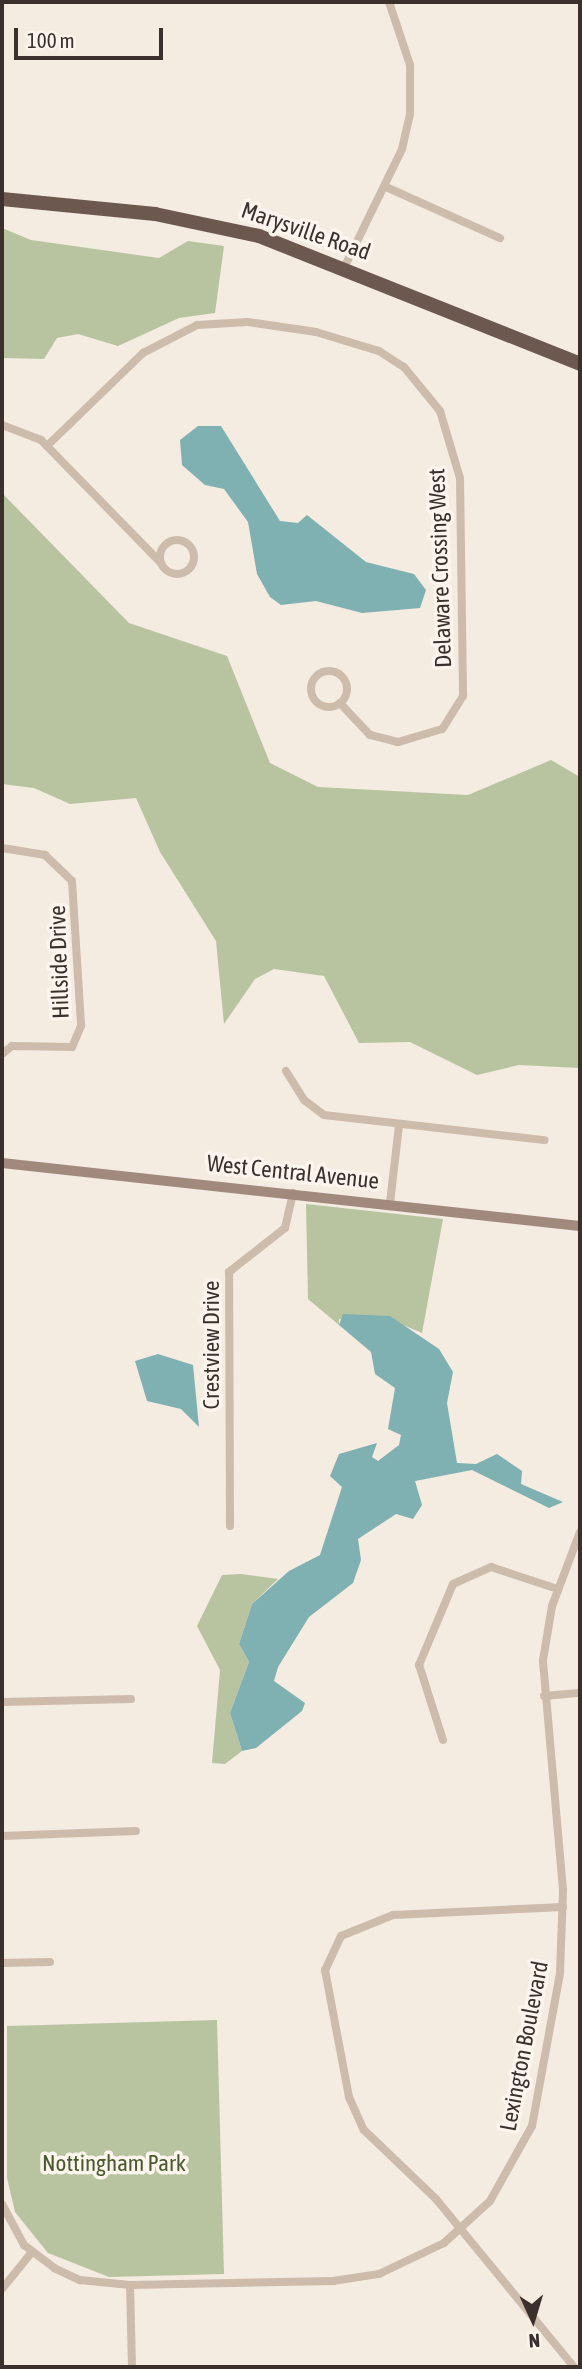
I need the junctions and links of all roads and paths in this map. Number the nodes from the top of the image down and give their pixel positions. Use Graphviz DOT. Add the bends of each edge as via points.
graph roads {
  1 [pos="390,2"];
  2 [pos="386,187"];
  3 [pos="2,199"];
  4 [pos="500,238"];
  5 [pos="345,266"];
  6 [pos="580,364"];
  7 [pos="2,425"];
  8 [pos="47,446"];
  9 [pos="161,563"];
  10 [pos="340,703"];
  11 [pos="2,848"];
  12 [pos="2,1054"];
  13 [pos="286,1070"];
  14 [pos="399,1125"];
  15 [pos="545,1140"];
  16 [pos="2,1163"];
  17 [pos="293,1193"];
  18 [pos="390,1203"];
  19 [pos="580,1226"];
  20 [pos="230,1526"];
  21 [pos="580,1532"];
  22 [pos="558,1590"];
  23 [pos="580,1693"];
  24 [pos="544,1696"];
  25 [pos="131,1699"];
  26 [pos="2,1702"];
  27 [pos="443,1740"];
  28 [pos="136,1831"];
  29 [pos="2,1836"];
  30 [pos="563,1907"];
  31 [pos="50,1962"];
  32 [pos="2,1963"];
  33 [pos="2,2204"];
  34 [pos="462,2230"];
  35 [pos="32,2252"];
  36 [pos="131,2285"];
  37 [pos="2,2289"];
  38 [pos="132,2367"];
  39 [pos="575,2367"];
  1 -- 2 [label="street" via="406,46 412,85 406,134"];
  2 -- 4 [label="street"];
  2 -- 5 [label="street"];
  3 -- 5 [label="highway, Marysville Road" via="193,220"];
  5 -- 6 [label="highway, Marysville Road"];
  7 -- 8 [label="street"];
  8 -- 9 [label="street"];
  8 -- 10 [label="street, Delaware Crossing West" via="143,353 197,325 248,322 316,332 379,351 404,367 440,411 460,478 463,696 453,721 409,742 370,735"];
  9 -- 9 [label="street" via="170,573 183,573 193,565 194,551 185,541 172,540 162,549"];
  10 -- 10 [label="street, Delaware Crossing West" via="347,691 344,678 331,671 318,674 311,686 314,700 326,707"];
  11 -- 12 [label="street, Hillside Drive" via="45,855 72,881 81,1026 72,1047 12,1046"];
  13 -- 14 [label="street" via="304,1100 324,1115"];
  14 -- 15 [label="street"];
  14 -- 18 [label="street"];
  16 -- 17 [label="main road, West Central Avenue"];
  17 -- 18 [label="main road, West Central Avenue"];
  17 -- 20 [label="street, Crestview Drive" via="285,1228 229,1272"];
  18 -- 19 [label="main road, West Central Avenue"];
  21 -- 22 [label="street, Lexington Boulevard"];
  22 -- 24 [label="street, Lexington Boulevard" via="546,1635"];
  22 -- 27 [label="street" via="491,1567 453,1584 419,1665"];
  23 -- 24 [label="street"];
  24 -- 30 [label="street, Lexington Boulevard"];
  25 -- 26 [label="street"];
  28 -- 29 [label="street"];
  30 -- 34 [label="street, Lexington Boulevard" via="560,1973 532,2126 506,2179"];
  30 -- 34 [label="street" via="407,1912 351,1928 329,1952 326,1981 355,2113 374,2144"];
  31 -- 32 [label="street"];
  33 -- 35 [label="street"];
  34 -- 36 [label="street, Lexington Boulevard" via="417,2259 354,2279"];
  34 -- 39 [label="street"];
  35 -- 36 [label="street, Lexington Boulevard" via="80,2280"];
  35 -- 37 [label="street"];
  36 -- 38 [label="street"];
}
